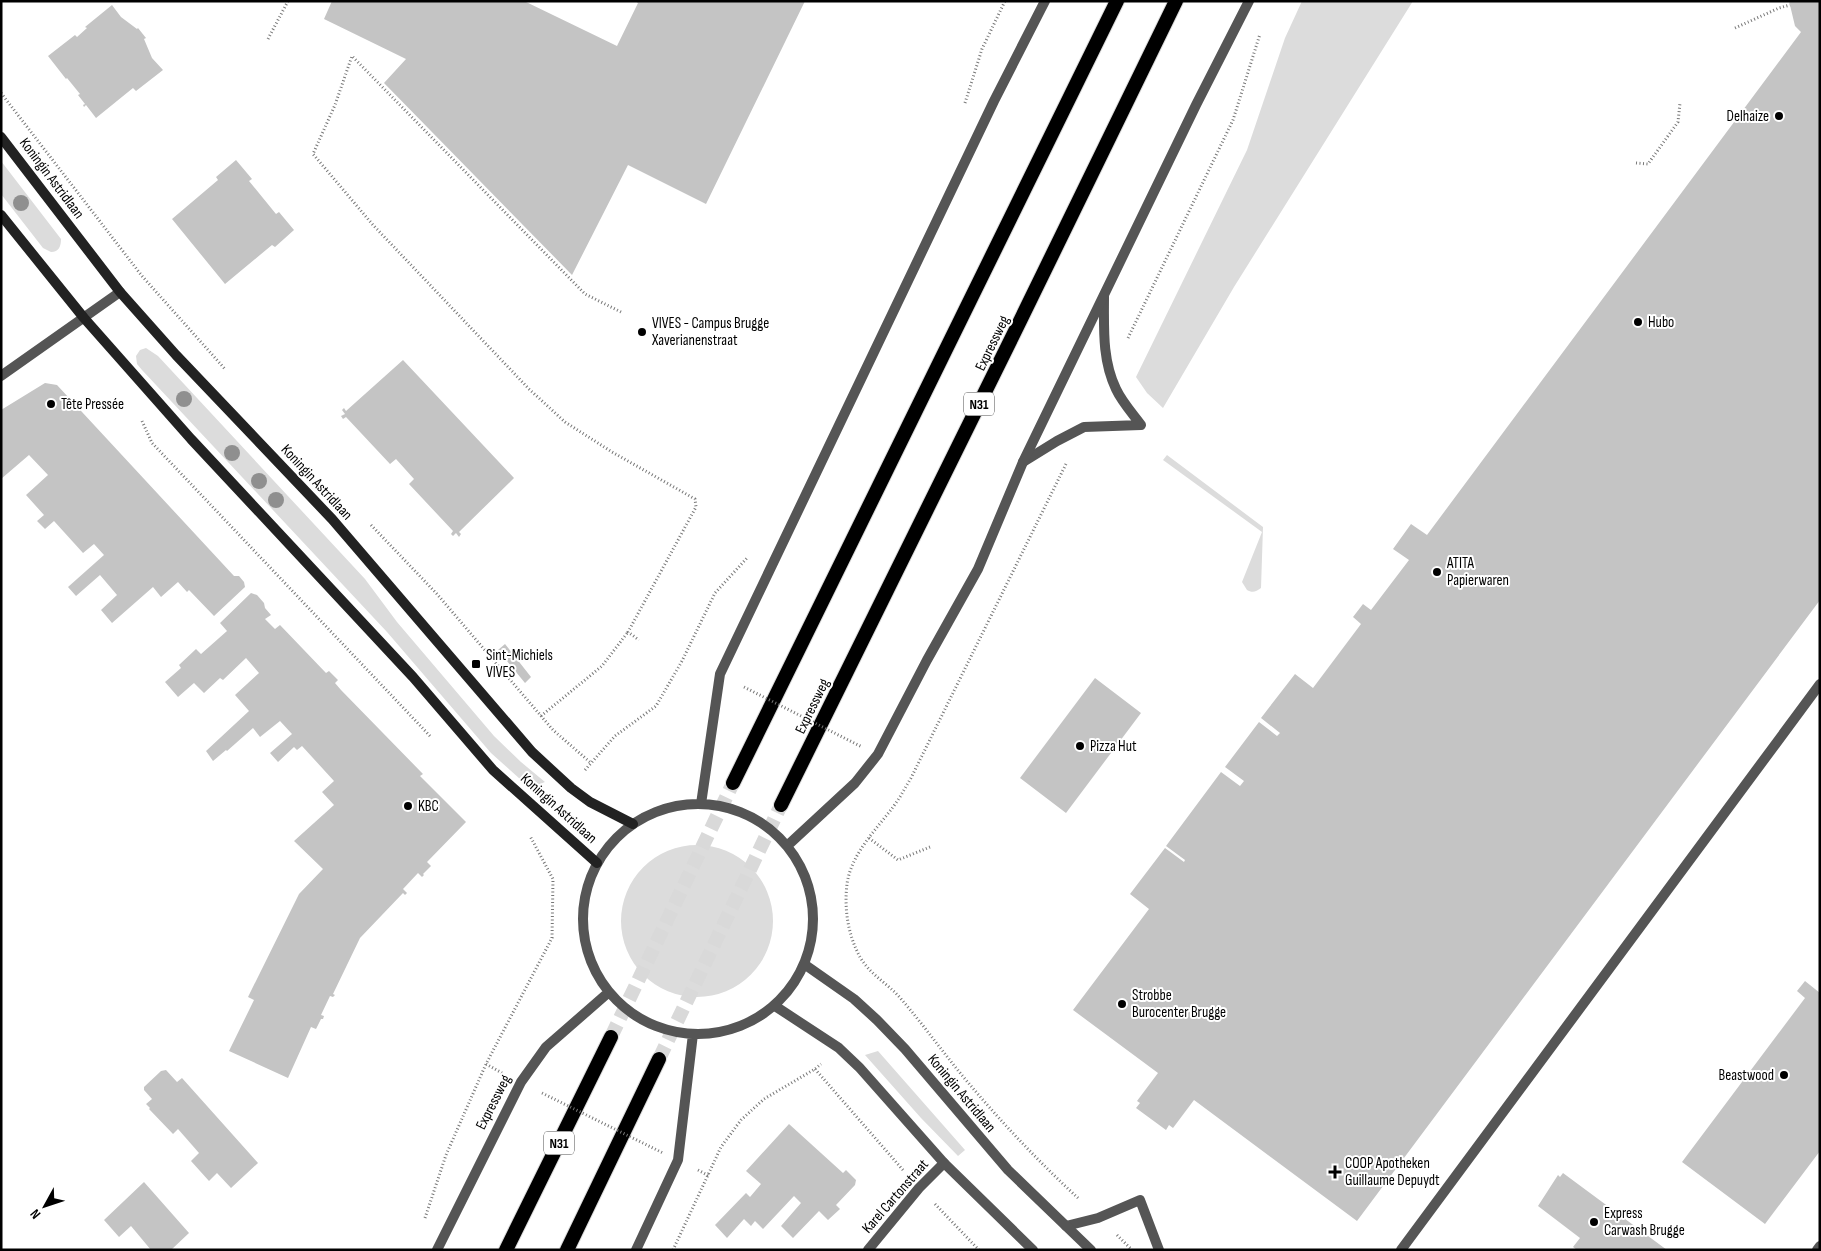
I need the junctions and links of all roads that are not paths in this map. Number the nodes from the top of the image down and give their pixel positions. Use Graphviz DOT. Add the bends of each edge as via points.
graph roads {
  1 [pos="1045,1"];
  2 [pos="1117,1"];
  3 [pos="1176,1"];
  4 [pos="1249,1"];
  5 [pos="1,137"];
  6 [pos="1,215"];
  7 [pos="120,292"];
  8 [pos="1104,296"];
  9 [pos="84,318"];
  10 [pos="1,376"];
  11 [pos="1023,462"];
  12 [pos="1819,686"];
  13 [pos="733,783"];
  14 [pos="701,804"];
  15 [pos="781,805"];
  16 [pos="633,824"];
  17 [pos="787,846"];
  18 [pos="597,863"];
  19 [pos="804,964"];
  20 [pos="609,992"];
  21 [pos="775,1006"];
  22 [pos="693,1034"];
  23 [pos="611,1037"];
  24 [pos="660,1059"];
  25 [pos="944,1163"];
  26 [pos="1066,1226"];
  27 [pos="1820,1246"];
  28 [pos="438,1250"];
  29 [pos="506,1250"];
  30 [pos="567,1250"];
  31 [pos="636,1250"];
  32 [pos="868,1250"];
  33 [pos="1033,1250"];
  34 [pos="1091,1250"];
  35 [pos="1159,1250"];
  36 [pos="1401,1250"];
  37 [pos="1817,1250"];
  1 -- 14 [label="street" via="720,674"];
  2 -- 13 [label="highway"];
  3 -- 15 [label="highway, Expressweg / N31"];
  4 -- 8 [label="street"];
  5 -- 7 [label="main road, Koningin Astridlaan"];
  6 -- 9 [label="main road, Koningin Astridlaan"];
  7 -- 9 [label="street"];
  7 -- 16 [label="main road, Koningin Astridlaan" via="332,519 532,752 590,802"];
  8 -- 11 [label="street"];
  8 -- 11 [label="street" via="1104,344 1110,375 1117,392 1141,425 1084,427"];
  9 -- 10 [label="street"];
  9 -- 18 [label="main road, Koningin Astridlaan" via="191,439 413,677 493,770"];
  11 -- 17 [label="street" via="978,569 878,754 855,782"];
  12 -- 36 [label="street"];
  14 -- 16 [label="street" via="666,808"];
  14 -- 17 [label="street" via="724,806 740,812 772,830"];
  16 -- 18 [label="street" via="604,851"];
  17 -- 19 [label="street" via="798,862 811,897 813,936"];
  18 -- 20 [label="street" via="586,893 582,926 590,960"];
  19 -- 21 [label="street"];
  19 -- 26 [label="street, Koningin Astridlaan" via="878,1020 1008,1170"];
  20 -- 22 [label="street" via="632,1014 649,1024"];
  20 -- 28 [label="street, Expressweg" via="546,1047 521,1082"];
  21 -- 22 [label="street" via="738,1028 720,1033"];
  21 -- 25 [label="street" via="839,1048"];
  22 -- 31 [label="street" via="678,1160"];
  23 -- 29 [label="highway, N31"];
  24 -- 30 [label="highway"];
  25 -- 32 [label="street, Karel Cartonstraat"];
  25 -- 33 [label="street"];
  26 -- 34 [label="street, Koningin Astridlaan"];
  26 -- 35 [label="street" via="1098,1218 1140,1200"];
  27 -- 37 [label="street"];
}
